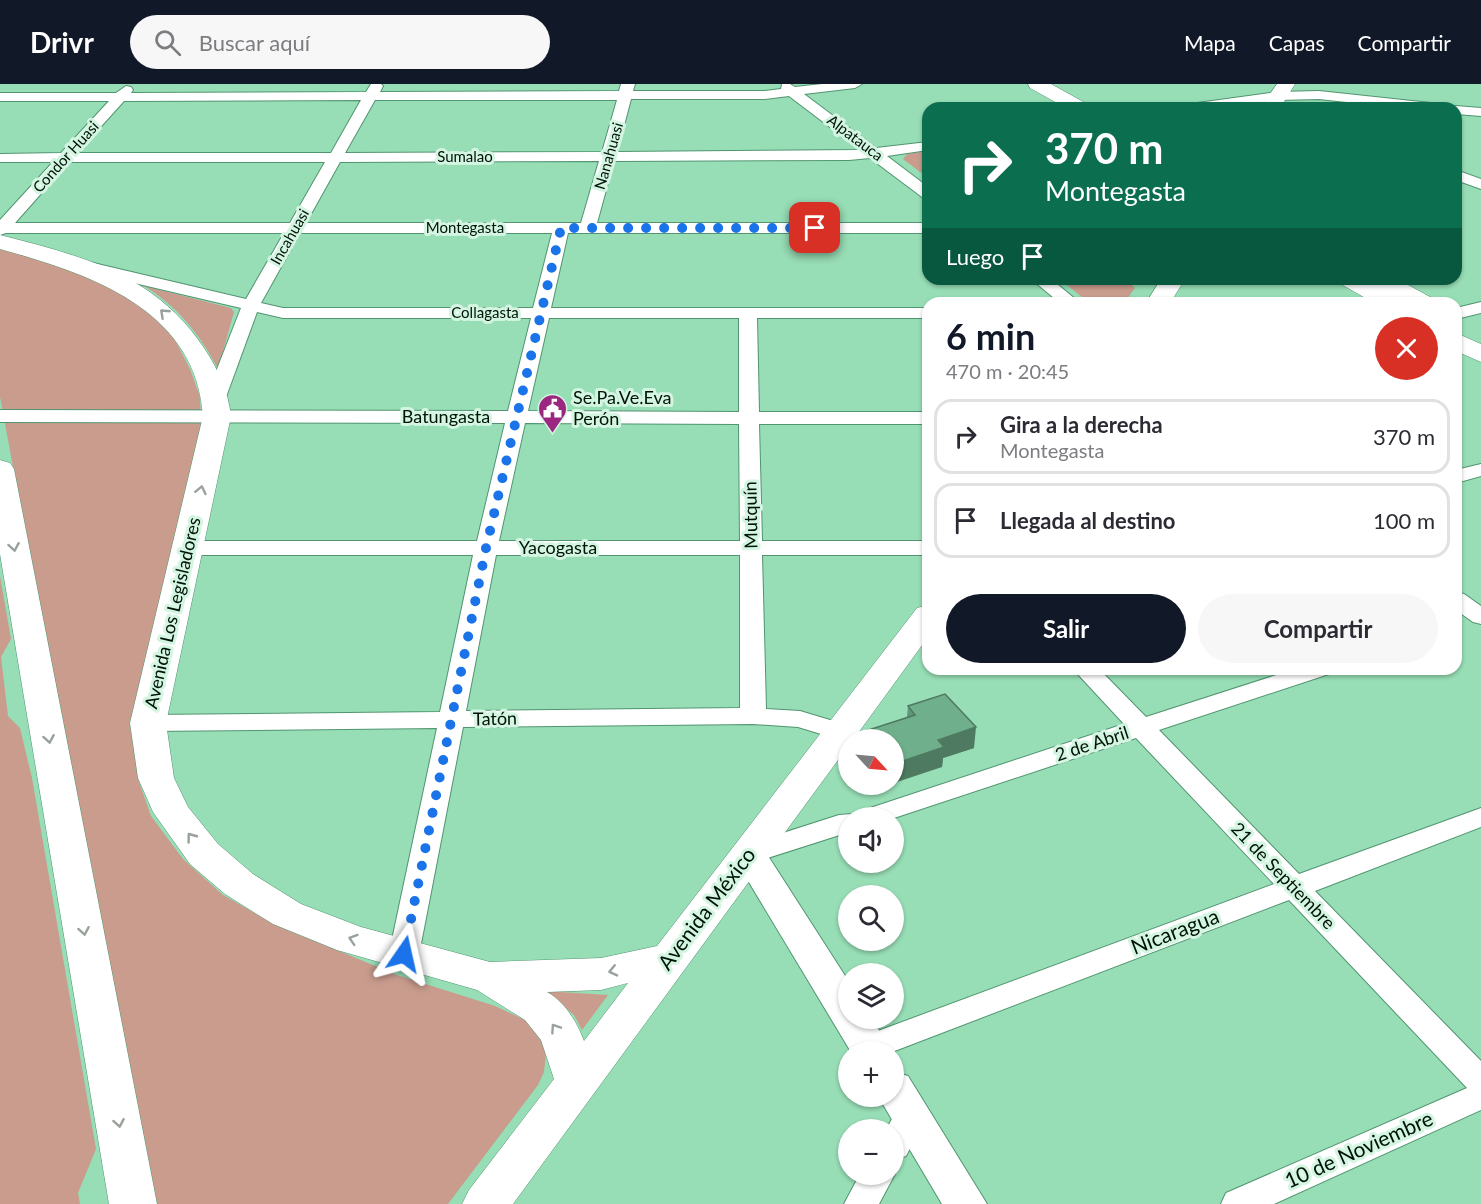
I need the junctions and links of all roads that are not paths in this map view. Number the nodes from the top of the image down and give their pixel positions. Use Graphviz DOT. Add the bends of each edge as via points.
graph roads {
  1 [pos="131,84"];
  2 [pos="855,84"];
  3 [pos="1250,84"];
  4 [pos="1028,86"];
  5 [pos="787,88"];
  6 [pos="627,89"];
  7 [pos="374,90"];
  8 [pos="1278,96"];
  9 [pos="0,97"];
  10 [pos="120,97"];
  11 [pos="1046,102"];
  12 [pos="1066,102"];
  13 [pos="1234,102"];
  14 [pos="1292,102"];
  15 [pos="1384,102"];
  16 [pos="1462,110"];
  17 [pos="1481,112"];
  18 [pos="922,147"];
  19 [pos="877,154"];
  20 [pos="609,157"];
  21 [pos="0,158"];
  22 [pos="64,158"];
  23 [pos="335,158"];
  24 [pos="1462,177"];
  25 [pos="1481,186"];
  26 [pos="922,189"];
  27 [pos="1462,191"];
  28 [pos="295,228"];
  29 [pos="561,228"];
  30 [pos="588,228"];
  31 [pos="922,228"];
  32 [pos="0,233"];
  33 [pos="84,265"];
  34 [pos="1048,285"];
  35 [pos="1360,285"];
  36 [pos="1391,285"];
  37 [pos="1063,297"];
  38 [pos="1381,297"];
  39 [pos="1412,297"];
  40 [pos="250,307"];
  41 [pos="1481,307"];
  42 [pos="1462,312"];
  43 [pos="748,313"];
  44 [pos="922,313"];
  45 [pos="541,314"];
  46 [pos="1462,325"];
  47 [pos="1481,335"];
  48 [pos="1462,343"];
  49 [pos="1481,354"];
  50 [pos="217,407"];
  51 [pos="0,416"];
  52 [pos="516,417"];
  53 [pos="749,417"];
  54 [pos="922,418"];
  55 [pos="0,469"];
  56 [pos="1481,470"];
  57 [pos="1462,475"];
  58 [pos="751,547"];
  59 [pos="188,548"];
  60 [pos="486,548"];
  61 [pos="922,548"];
  62 [pos="1462,603"];
  63 [pos="1480,616"];
  64 [pos="1462,622"];
  65 [pos="922,623"];
  66 [pos="1091,675"];
  67 [pos="1302,675"];
  68 [pos="753,716"];
  69 [pos="452,720"];
  70 [pos="148,723"];
  71 [pos="1143,728"];
  72 [pos="843,729"];
  73 [pos="838,731"];
  74 [pos="838,736"];
  75 [pos="897,807"];
  76 [pos="1481,817"];
  77 [pos="838,826"];
  78 [pos="749,854"];
  79 [pos="1293,887"];
  80 [pos="404,954"];
  81 [pos="670,958"];
  82 [pos="490,978"];
  83 [pos="838,996"];
  84 [pos="864,1039"];
  85 [pos="577,1082"];
  86 [pos="1481,1082"];
  87 [pos="1481,1096"];
  88 [pos="900,1117"];
  89 [pos="872,1185"];
  90 [pos="134,1204"];
  91 [pos="486,1204"];
  92 [pos="861,1204"];
  93 [pos="965,1204"];
  94 [pos="1238,1204"];
  1 -- 10 [label="street, Condor Huasi"];
  2 -- 5 [label="street"];
  3 -- 8 [label="street"];
  4 -- 11 [label="main road"];
  4 -- 12 [label="main road"];
  5 -- 6 [label="street"];
  5 -- 19 [label="street, Alpatauca"];
  6 -- 7 [label="street"];
  6 -- 20 [label="street, Nanahuasi"];
  7 -- 10 [label="street"];
  7 -- 23 [label="street, Incahuasi"];
  8 -- 13 [label="street"];
  8 -- 14 [label="street"];
  8 -- 15 [label="street" via="1319,95"];
  9 -- 10 [label="street"];
  10 -- 22 [label="street, Condor Huasi"];
  16 -- 17 [label="street"];
  18 -- 19 [label="street, Sumalao"];
  19 -- 20 [label="street, Sumalao"];
  19 -- 26 [label="street, Alpatauca"];
  20 -- 23 [label="street, Sumalao"];
  20 -- 30 [label="street, Nanahuasi"];
  21 -- 22 [label="street, Sumalao"];
  22 -- 23 [label="street, Sumalao"];
  22 -- 32 [label="street, Condor Huasi"];
  23 -- 28 [label="street, Incahuasi"];
  24 -- 25 [label="street"];
  25 -- 27 [label="street"];
  28 -- 29 [label="street, Montegasta"];
  28 -- 32 [label="street, Montegasta"];
  28 -- 40 [label="street, Incahuasi"];
  29 -- 30 [label="street, Montegasta"];
  29 -- 45 [label="street"];
  30 -- 31 [label="street, Montegasta"];
  32 -- 33 [label="main road"];
  33 -- 40 [label="street, Collagasta"];
  50 -- 33 [label="main road, one-way" via="187,338 167,315 123,283"];
  34 -- 37 [label="street"];
  35 -- 38 [label="main road"];
  36 -- 39 [label="main road"];
  40 -- 45 [label="street, Collagasta" via="283,313"];
  40 -- 50 [label="street, Incahuasi"];
  41 -- 42 [label="street"];
  43 -- 44 [label="street, Collagasta"];
  43 -- 45 [label="street, Collagasta"];
  43 -- 53 [label="street, Mutquín"];
  45 -- 52 [label="street"];
  46 -- 47 [label="main road"];
  48 -- 49 [label="main road"];
  50 -- 51 [label="street, Batungasta"];
  50 -- 52 [label="street, Batungasta"];
  59 -- 50 [label="main road, Avenida Los Legisladores, one-way"];
  52 -- 53 [label="street, Batungasta"];
  52 -- 60 [label="street"];
  53 -- 54 [label="street, Batungasta"];
  53 -- 58 [label="street, Mutquín"];
  55 -- 90 [label="main road, one-way"];
  56 -- 57 [label="street"];
  58 -- 60 [label="street, Yacogasta"];
  58 -- 61 [label="street, Yacogasta"];
  58 -- 68 [label="street, Mutquín"];
  59 -- 60 [label="street, Yacogasta"];
  59 -- 70 [label="main road, Avenida Los Legisladores"];
  60 -- 69 [label="street"];
  62 -- 63 [label="street"];
  63 -- 64 [label="street"];
  65 -- 72 [label="main road, Avenida México"];
  66 -- 71 [label="street, 21 de Septiembre"];
  67 -- 71 [label="street, 2 de Abril"];
  68 -- 69 [label="street, Tatón"];
  68 -- 73 [label="street, Tatón" via="800,719"];
  69 -- 70 [label="street, Tatón"];
  69 -- 80 [label="street"];
  80 -- 70 [label="main road, Avenida Los Legisladores, one-way" via="287,914 239,884 213,861 172,812 156,777"];
  71 -- 75 [label="street, 2 de Abril"];
  71 -- 79 [label="street, 21 de Septiembre"];
  74 -- 78 [label="main road, Avenida México"];
  76 -- 79 [label="street, Nicaragua"];
  77 -- 78 [label="street"];
  78 -- 81 [label="main road, Avenida México"];
  78 -- 83 [label="street"];
  79 -- 84 [label="street, Nicaragua"];
  79 -- 86 [label="street, 21 de Septiembre"];
  80 -- 82 [label="main road, Avenida Los Legisladores"];
  81 -- 82 [label="main road, Avenida Los Legisladores, one-way" via="601,974"];
  81 -- 85 [label="main road, Avenida México"];
  85 -- 82 [label="main road, Avenida Los Legisladores, one-way" via="560,1034 540,1008"];
  85 -- 91 [label="main road, Avenida México"];
  87 -- 94 [label="street, 10 de Noviembre"];
  88 -- 93 [label="street"];
  89 -- 92 [label="street"];
}
